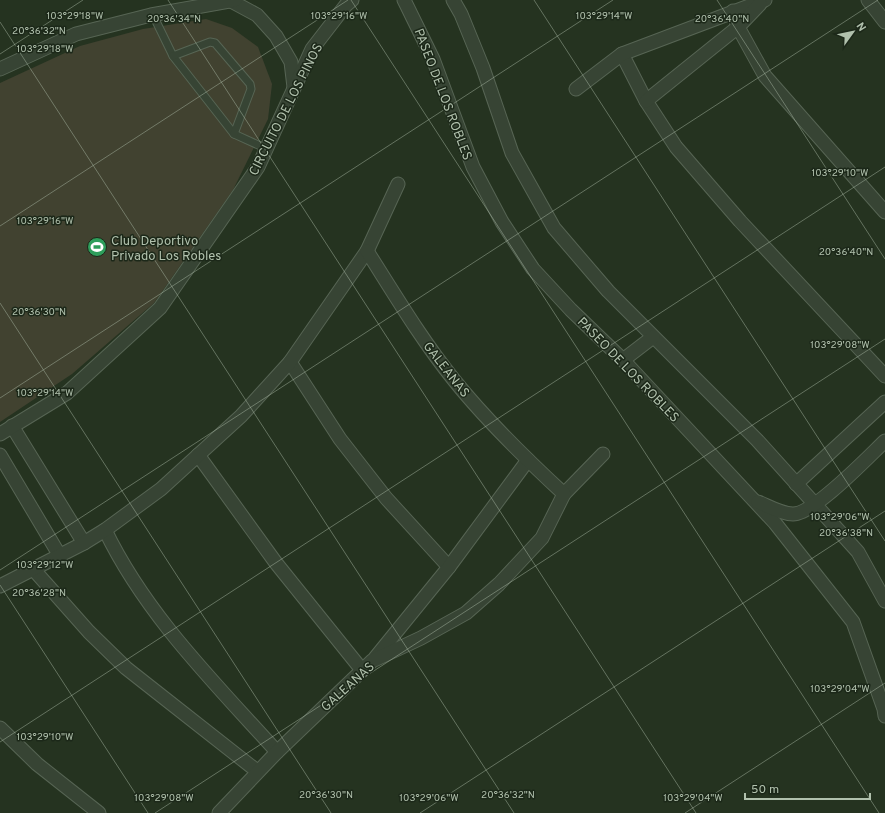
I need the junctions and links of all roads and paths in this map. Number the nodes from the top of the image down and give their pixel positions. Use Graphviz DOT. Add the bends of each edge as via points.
graph roads {
  1 [pos="352,0"];
  2 [pos="404,0"];
  3 [pos="453,0"];
  4 [pos="764,0"];
  5 [pos="868,0"];
  6 [pos="233,1"];
  7 [pos="733,11"];
  8 [pos="153,15"];
  9 [pos="885,22"];
  10 [pos="738,27"];
  11 [pos="622,54"];
  12 [pos="173,56"];
  13 [pos="0,69"];
  14 [pos="294,87"];
  15 [pos="576,89"];
  16 [pos="646,102"];
  17 [pos="234,134"];
  18 [pos="266,149"];
  19 [pos="398,184"];
  20 [pos="885,212"];
  21 [pos="367,250"];
  22 [pos="653,337"];
  23 [pos="623,360"];
  24 [pos="290,362"];
  25 [pos="885,376"];
  26 [pos="884,403"];
  27 [pos="12,426"];
  28 [pos="0,434"];
  29 [pos="885,441"];
  30 [pos="603,454"];
  31 [pos="0,455"];
  32 [pos="198,455"];
  33 [pos="528,460"];
  34 [pos="796,484"];
  35 [pos="564,494"];
  36 [pos="754,501"];
  37 [pos="815,505"];
  38 [pos="105,530"];
  39 [pos="84,543"];
  40 [pos="60,556"];
  41 [pos="449,567"];
  42 [pos="34,570"];
  43 [pos="0,586"];
  44 [pos="885,601"];
  45 [pos="367,666"];
  46 [pos="885,716"];
  47 [pos="0,728"];
  48 [pos="277,752"];
  49 [pos="257,771"];
  50 [pos="100,813"];
  51 [pos="219,813"];
  1 -- 14 [label="street, CIRCUITO DE LOS PINOS" via="312,49"];
  2 -- 23 [label="street, PASEO DE LOS ROBLES" via="434,60 473,167 502,222 533,269"];
  3 -- 22 [label="street" via="480,61 512,153 554,228 608,291"];
  4 -- 7 [label="street"];
  4 -- 10 [label="street"];
  5 -- 9 [label="street"];
  6 -- 8 [label="street"];
  6 -- 14 [label="street" via="258,15 276,36 291,62"];
  7 -- 10 [label="street"];
  7 -- 11 [label="street"];
  8 -- 12 [label="lane"];
  8 -- 13 [label="street" via="76,34"];
  10 -- 16 [label="street"];
  10 -- 20 [label="street" via="764,76"];
  11 -- 15 [label="street"];
  11 -- 16 [label="street"];
  12 -- 17 [label="lane"];
  12 -- 17 [label="lane" via="210,42 215,43 250,84 251,89"];
  14 -- 18 [label="street, CIRCUITO DE LOS PINOS"];
  16 -- 25 [label="street" via="676,147 740,221"];
  17 -- 18 [label="lane"];
  18 -- 27 [label="street, CIRCUITO DE LOS PINOS" via="258,167 160,308 67,393"];
  19 -- 21 [label="street"];
  21 -- 24 [label="street"];
  21 -- 33 [label="street, GALEANAS" via="405,313 454,380"];
  22 -- 23 [label="street"];
  22 -- 34 [label="street" via="757,440"];
  23 -- 36 [label="street, PASEO DE LOS ROBLES"];
  24 -- 32 [label="street" via="241,416"];
  24 -- 41 [label="street" via="349,451 386,498"];
  26 -- 34 [label="street"];
  27 -- 28 [label="street, CIRCUITO DE LOS PINOS"];
  27 -- 39 [label="street"];
  29 -- 37 [label="street"];
  30 -- 35 [label="street"];
  31 -- 40 [label="street"];
  32 -- 38 [label="street" via="160,489"];
  32 -- 45 [label="street" via="276,563"];
  33 -- 35 [label="street, GALEANAS"];
  33 -- 41 [label="street"];
  34 -- 37 [label="street"];
  35 -- 45 [label="street, GALEANAS" via="542,538 499,584 466,613"];
  36 -- 37 [label="street" via="792,514 801,513"];
  36 -- 46 [label="street, PASEO DE LOS ROBLES" via="775,523 853,622"];
  37 -- 44 [label="street" via="858,552"];
  38 -- 39 [label="street"];
  38 -- 48 [label="street" via="119,559 146,601 184,648"];
  39 -- 40 [label="street"];
  40 -- 42 [label="street"];
  41 -- 45 [label="street"];
  42 -- 43 [label="street"];
  42 -- 49 [label="street" via="88,632 126,668"];
  45 -- 48 [label="street, GALEANAS"];
  47 -- 50 [label="street" via="37,764"];
  48 -- 49 [label="street, GALEANAS"];
  49 -- 51 [label="street, GALEANAS"];
}
